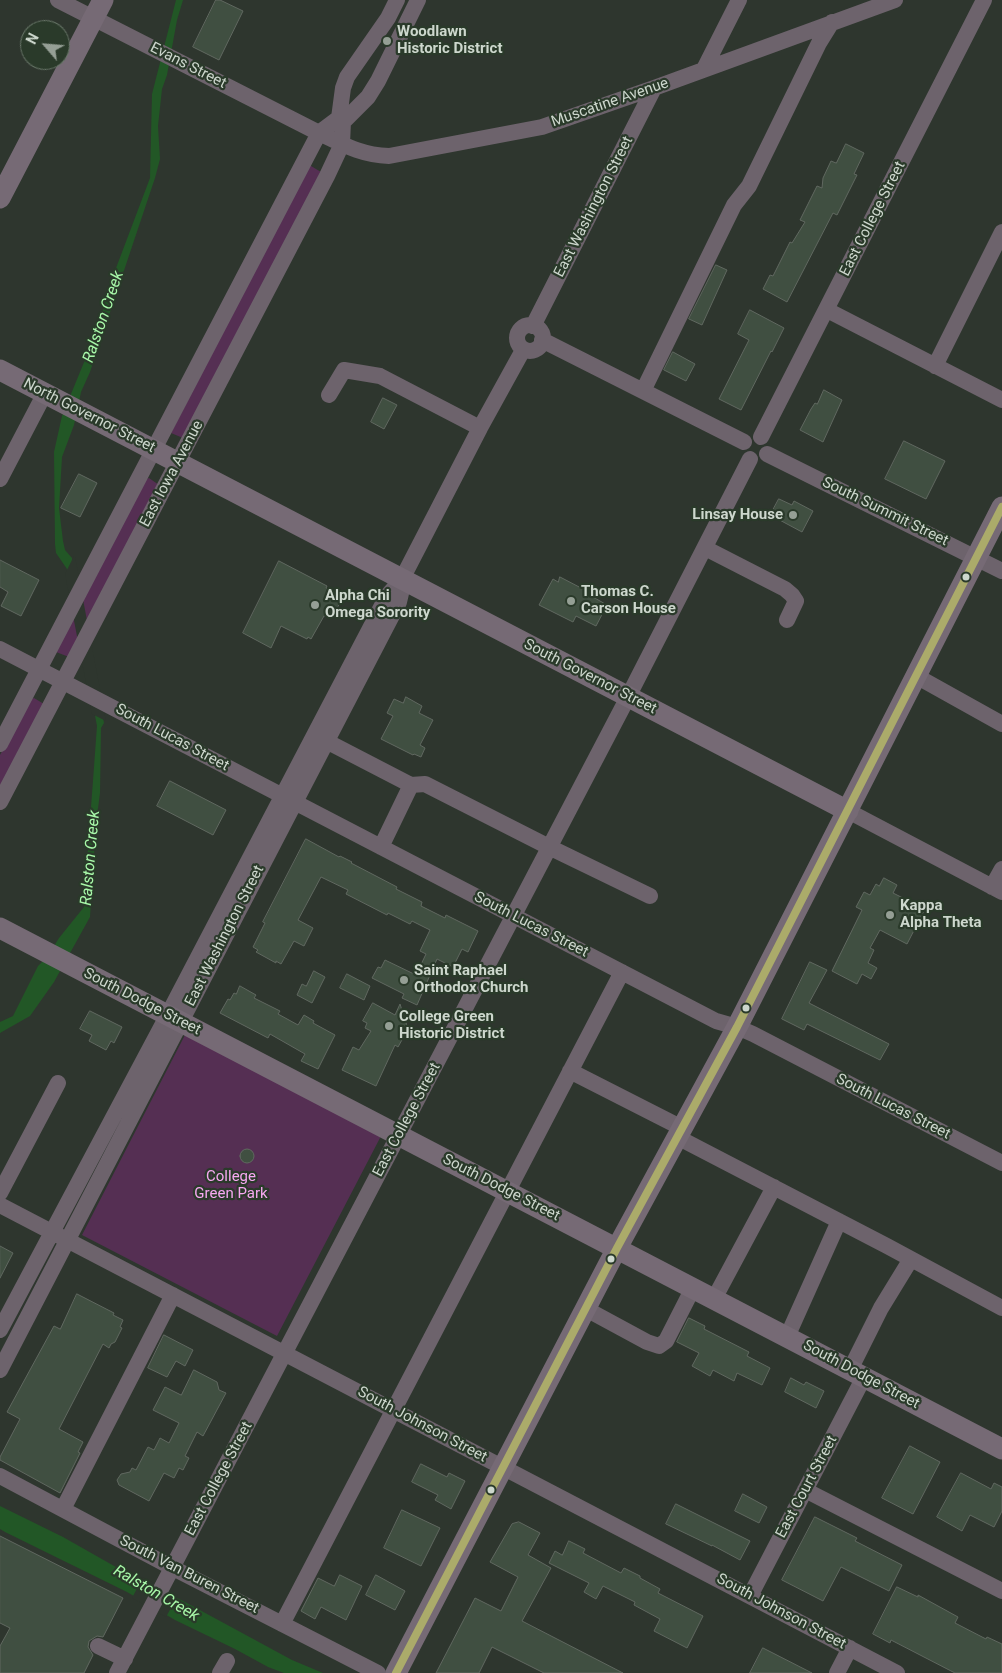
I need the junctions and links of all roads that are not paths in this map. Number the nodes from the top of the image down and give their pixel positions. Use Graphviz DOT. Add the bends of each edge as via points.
graph roads {
  1 [pos="58,0"];
  2 [pos="397,0"];
  3 [pos="418,0"];
  4 [pos="738,0"];
  5 [pos="895,0"];
  6 [pos="984,0"];
  7 [pos="871,4"];
  8 [pos="98,9"];
  9 [pos="832,22"];
  10 [pos="704,69"];
  11 [pos="654,88"];
  12 [pos="319,133"];
  13 [pos="342,144"];
  14 [pos="0,198"];
  15 [pos="1002,232"];
  16 [pos="827,310"];
  17 [pos="533,326"];
  18 [pos="542,340"];
  19 [pos="523,350"];
  20 [pos="935,366"];
  21 [pos="0,370"];
  22 [pos="643,391"];
  23 [pos="329,395"];
  24 [pos="53,398"];
  25 [pos="1002,400"];
  26 [pos="480,428"];
  27 [pos="761,437"];
  28 [pos="744,442"];
  29 [pos="153,449"];
  30 [pos="767,454"];
  31 [pos="750,459"];
  32 [pos="178,463"];
  33 [pos="0,479"];
  34 [pos="1002,507"];
  35 [pos="705,548"];
  36 [pos="976,558"];
  37 [pos="1002,571"];
  38 [pos="402,579"];
  39 [pos="787,620"];
  40 [pos="0,649"];
  41 [pos="39,669"];
  42 [pos="916,676"];
  43 [pos="63,682"];
  44 [pos="628,697"];
  45 [pos="1002,724"];
  46 [pos="326,741"];
  47 [pos="0,744"];
  48 [pos="411,785"];
  49 [pos="288,799"];
  50 [pos="0,802"];
  51 [pos="848,811"];
  52 [pos="381,847"];
  53 [pos="550,848"];
  54 [pos="1002,869"];
  55 [pos="997,889"];
  56 [pos="650,896"];
  57 [pos="514,916"];
  58 [pos="0,928"];
  59 [pos="622,972"];
  60 [pos="174,1018"];
  61 [pos="736,1027"];
  62 [pos="570,1072"];
  63 [pos="58,1083"];
  64 [pos="680,1132"];
  65 [pos="398,1136"];
  66 [pos="1002,1163"];
  67 [pos="774,1187"];
  68 [pos="507,1192"];
  69 [pos="0,1193"];
  70 [pos="0,1205"];
  71 [pos="840,1221"];
  72 [pos="52,1232"];
  73 [pos="68,1240"];
  74 [pos="617,1248"];
  75 [pos="911,1259"];
  76 [pos="694,1288"];
  77 [pos="173,1295"];
  78 [pos="714,1299"];
  79 [pos="1002,1308"];
  80 [pos="586,1309"];
  81 [pos="0,1330"];
  82 [pos="787,1337"];
  83 [pos="285,1354"];
  84 [pos="0,1370"];
  85 [pos="857,1373"];
  86 [pos="393,1410"];
  87 [pos="1002,1449"];
  88 [pos="503,1468"];
  89 [pos="0,1476"];
  90 [pos="805,1490"];
  91 [pos="62,1509"];
  92 [pos="173,1568"];
  93 [pos="1002,1591"];
  94 [pos="750,1596"];
  95 [pos="282,1624"];
  96 [pos="98,1646"];
  97 [pos="850,1648"];
  98 [pos="121,1666"];
  99 [pos="378,1673"];
  100 [pos="396,1673"];
  101 [pos="837,1673"];
  102 [pos="897,1673"];
  1 -- 8 [label="street, Evans Street"];
  2 -- 12 [label="street" via="347,77 339,118"];
  3 -- 13 [label="street, East Iowa Avenue" via="378,81 343,122"];
  4 -- 10 [label="street"];
  5 -- 7 [label="street, Muscatine Avenue"];
  6 -- 16 [label="street, East College Street"];
  7 -- 9 [label="street, Muscatine Avenue"];
  8 -- 12 [label="street, Evans Street" via="151,47"];
  8 -- 14 [label="main road"];
  9 -- 10 [label="street, Muscatine Avenue"];
  9 -- 22 [label="street" via="749,186 734,205"];
  10 -- 11 [label="street, Muscatine Avenue"];
  11 -- 13 [label="street, Muscatine Avenue" via="542,127 399,154 374,155"];
  11 -- 17 [label="street, East Washington Street"];
  12 -- 13 [label="street, Muscatine Avenue"];
  12 -- 29 [label="street, East Iowa Avenue"];
  13 -- 32 [label="street, East Iowa Avenue"];
  15 -- 20 [label="street"];
  16 -- 20 [label="street"];
  16 -- 27 [label="street, East College Street"];
  17 -- 18 [label="street" via="541,333"];
  17 -- 19 [label="street" via="525,326 518,332 516,340"];
  18 -- 19 [label="street" via="536,350"];
  18 -- 22 [label="street"];
  19 -- 26 [label="street, East Washington Street"];
  20 -- 25 [label="street"];
  21 -- 24 [label="main road, North Governor Street"];
  22 -- 28 [label="street"];
  23 -- 26 [label="street" via="344,370 380,376"];
  24 -- 29 [label="main road, North Governor Street"];
  24 -- 33 [label="street"];
  26 -- 38 [label="street, East Washington Street"];
  27 -- 28 [label="street" via="751,436"];
  27 -- 30 [label="street" via="768,446"];
  28 -- 31 [label="street" via="744,453"];
  29 -- 32 [label="main road, North Governor Street"];
  29 -- 41 [label="street, East Iowa Avenue"];
  30 -- 31 [label="street" via="757,461"];
  30 -- 36 [label="street, South Summit Street"];
  31 -- 35 [label="street, East College Street"];
  32 -- 38 [label="main road, South Governor Street"];
  32 -- 43 [label="street, East Iowa Avenue"];
  34 -- 36 [label="main road"];
  35 -- 39 [label="street" via="792,595 796,601"];
  35 -- 44 [label="street, East College Street"];
  36 -- 37 [label="street, South Summit Street"];
  36 -- 42 [label="main road"];
  38 -- 44 [label="main road, South Governor Street"];
  38 -- 46 [label="street, East Washington Street" via="399,602"];
  38 -- 49 [label="street, East Washington Street" via="387,596"];
  40 -- 41 [label="street, South Lucas Street"];
  41 -- 43 [label="street, South Lucas Street"];
  41 -- 47 [label="street, East Iowa Avenue"];
  42 -- 45 [label="street"];
  42 -- 51 [label="main road"];
  43 -- 49 [label="street, South Lucas Street"];
  43 -- 50 [label="street, East Iowa Avenue"];
  44 -- 51 [label="main road, South Governor Street"];
  44 -- 53 [label="street, East College Street"];
  46 -- 48 [label="street"];
  46 -- 49 [label="street, East Washington Street"];
  48 -- 52 [label="street"];
  48 -- 53 [label="street" via="425,784"];
  49 -- 52 [label="street, South Lucas Street"];
  49 -- 60 [label="street, East Washington Street"];
  51 -- 55 [label="street, South Governor Street"];
  51 -- 61 [label="main road"];
  52 -- 57 [label="street, South Lucas Street"];
  53 -- 56 [label="street"];
  53 -- 57 [label="street, East College Street"];
  54 -- 55 [label="street"];
  57 -- 59 [label="street, South Lucas Street"];
  57 -- 65 [label="street, East College Street"];
  58 -- 60 [label="main road, South Dodge Street"];
  59 -- 61 [label="street, South Lucas Street" via="716,1021"];
  59 -- 62 [label="street"];
  60 -- 65 [label="main road, South Dodge Street"];
  60 -- 72 [label="street, East Washington Street"];
  60 -- 73 [label="street, East Washington Street"];
  61 -- 64 [label="main road"];
  61 -- 66 [label="street, South Lucas Street"];
  62 -- 64 [label="street"];
  62 -- 68 [label="street"];
  63 -- 69 [label="street"];
  64 -- 67 [label="street"];
  64 -- 74 [label="main road"];
  65 -- 68 [label="main road, South Dodge Street"];
  65 -- 83 [label="street, East College Street"];
  67 -- 71 [label="street"];
  67 -- 78 [label="street"];
  68 -- 74 [label="main road, South Dodge Street"];
  68 -- 86 [label="street"];
  70 -- 72 [label="street, South Johnson Street"];
  71 -- 75 [label="street"];
  71 -- 82 [label="street"];
  72 -- 73 [label="street, South Johnson Street"];
  72 -- 81 [label="street, East Washington Street"];
  73 -- 77 [label="street, South Johnson Street"];
  73 -- 84 [label="street, East Washington Street"];
  74 -- 76 [label="main road, South Dodge Street"];
  74 -- 80 [label="main road"];
  75 -- 79 [label="street"];
  75 -- 85 [label="street, East Court Street" via="881,1308"];
  76 -- 78 [label="main road, South Dodge Street"];
  76 -- 80 [label="street" via="666,1340 659,1346"];
  77 -- 83 [label="street, South Johnson Street"];
  77 -- 91 [label="street"];
  78 -- 82 [label="main road, South Dodge Street"];
  80 -- 88 [label="main road"];
  82 -- 85 [label="main road, South Dodge Street"];
  83 -- 86 [label="street, South Johnson Street"];
  83 -- 92 [label="street, East College Street"];
  85 -- 87 [label="main road, South Dodge Street"];
  85 -- 90 [label="street, East Court Street"];
  86 -- 88 [label="street, South Johnson Street"];
  86 -- 95 [label="street"];
  88 -- 94 [label="street, South Johnson Street"];
  88 -- 100 [label="main road"];
  89 -- 91 [label="street, South Van Buren Street"];
  90 -- 93 [label="street"];
  90 -- 94 [label="street, East Court Street"];
  91 -- 92 [label="street, South Van Buren Street"];
  92 -- 95 [label="street, South Van Buren Street"];
  92 -- 98 [label="street, East College Street"];
  94 -- 97 [label="street, South Johnson Street"];
  95 -- 99 [label="street, South Van Buren Street"];
  96 -- 98 [label="street"];
  97 -- 101 [label="street"];
  97 -- 102 [label="street, South Johnson Street"];
}
